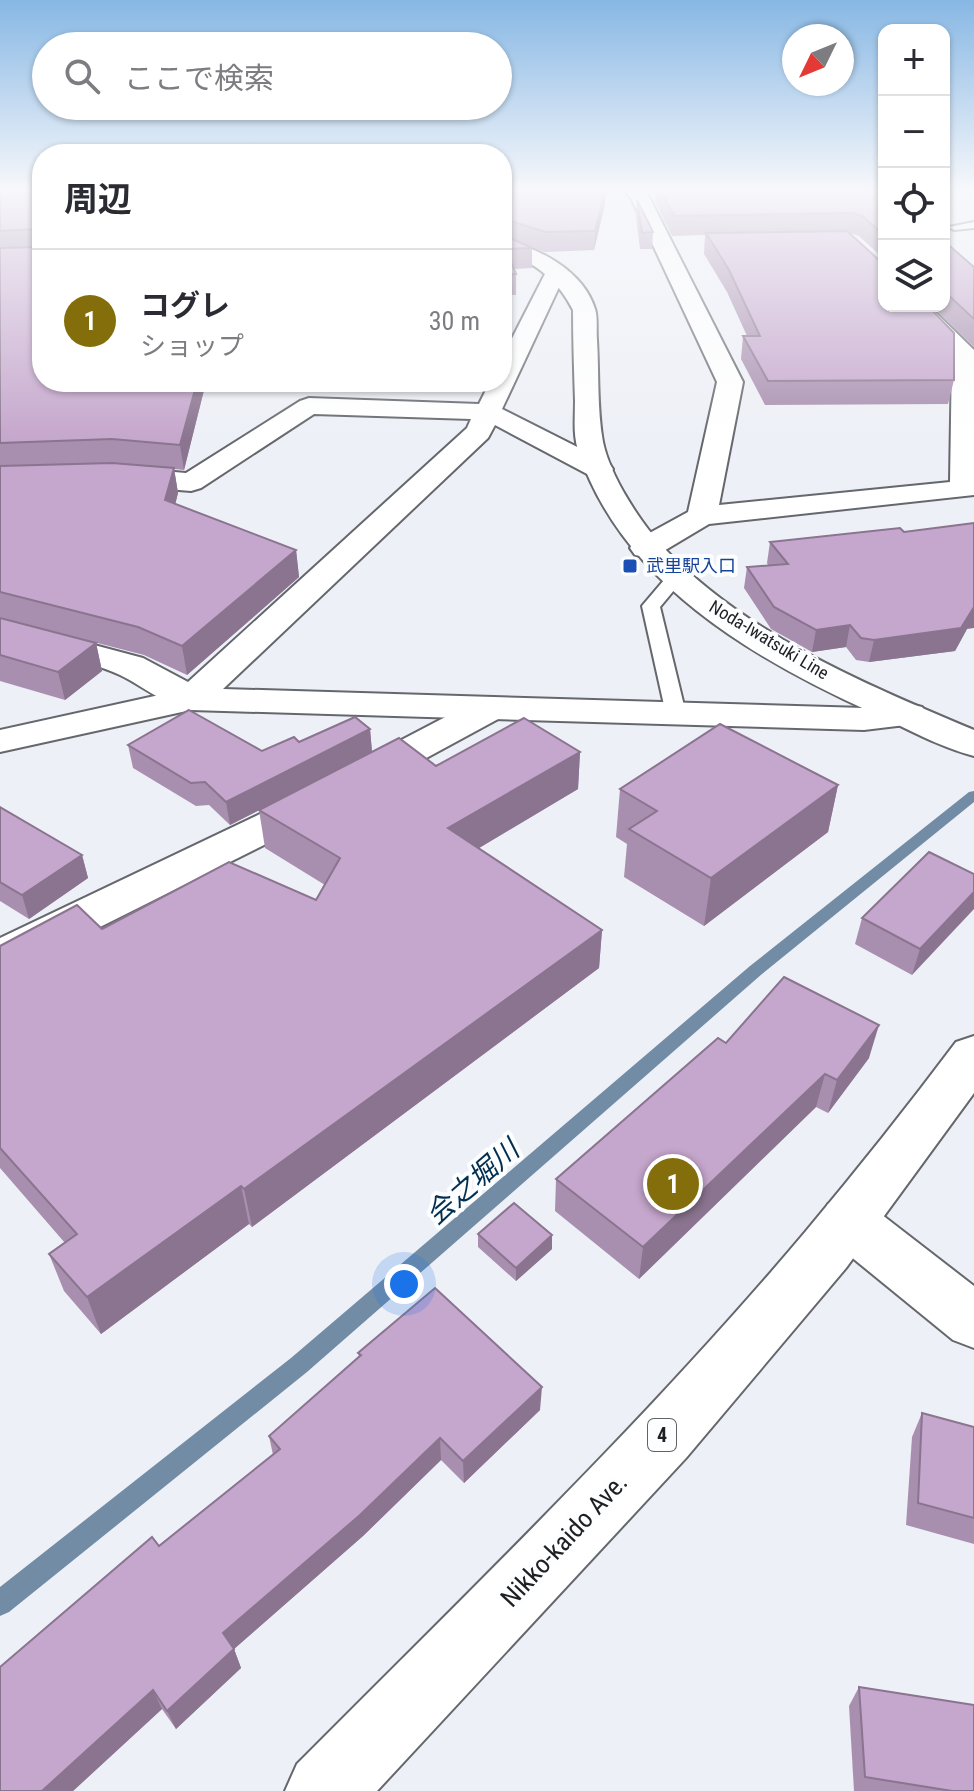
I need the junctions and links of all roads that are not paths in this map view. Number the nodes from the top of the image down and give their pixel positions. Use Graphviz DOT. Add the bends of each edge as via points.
graph roads {
  1 [pos="555,274"];
  2 [pos="560,274"];
  3 [pos="677,274"];
  4 [pos="922,312"];
  5 [pos="512,364"];
  6 [pos="499,392"];
  7 [pos="489,412"];
  8 [pos="599,469"];
  9 [pos="0,479"];
  10 [pos="702,516"];
  11 [pos="646,548"];
  12 [pos="676,577"];
  13 [pos="0,630"];
  14 [pos="191,699"];
  15 [pos="487,710"];
  16 [pos="676,714"];
  17 [pos="909,715"];
  18 [pos="0,741"];
  19 [pos="973,744"];
  20 [pos="0,957"];
  21 [pos="974,1055"];
  22 [pos="848,1221"];
  23 [pos="974,1321"];
  24 [pos="324,1791"];
  1 -- 5 [label="main road"];
  2 -- 8 [label="main road, Noda-Iwatsuki Line" via="584,310 590,447"];
  3 -- 10 [label="main road" via="730,382"];
  4 -- 10 [label="main road" via="964,353 964,489"];
  6 -- 7 [label="main road"];
  7 -- 8 [label="main road"];
  7 -- 9 [label="main road" via="309,406 191,482 117,476"];
  7 -- 14 [label="main road" via="478,432"];
  8 -- 11 [label="main road, Noda-Iwatsuki Line" via="611,499"];
  10 -- 11 [label="main road"];
  11 -- 12 [label="main road, Noda-Iwatsuki Line"];
  12 -- 16 [label="lane" via="651,606"];
  12 -- 17 [label="main road, Noda-Iwatsuki Line" via="749,632"];
  13 -- 14 [label="main road" via="130,666"];
  14 -- 15 [label="main road"];
  14 -- 18 [label="main road"];
  15 -- 16 [label="main road"];
  15 -- 20 [label="main road" via="273,824"];
  16 -- 17 [label="main road" via="864,719"];
  17 -- 19 [label="main road, Noda-Iwatsuki Line"];
  21 -- 22 [label="main road, Nikko-kaido Ave. / 4"];
  22 -- 23 [label="main road"];
  22 -- 24 [label="main road, Nikko-kaido Ave. / 4" via="714,1379 569,1537"];
}
